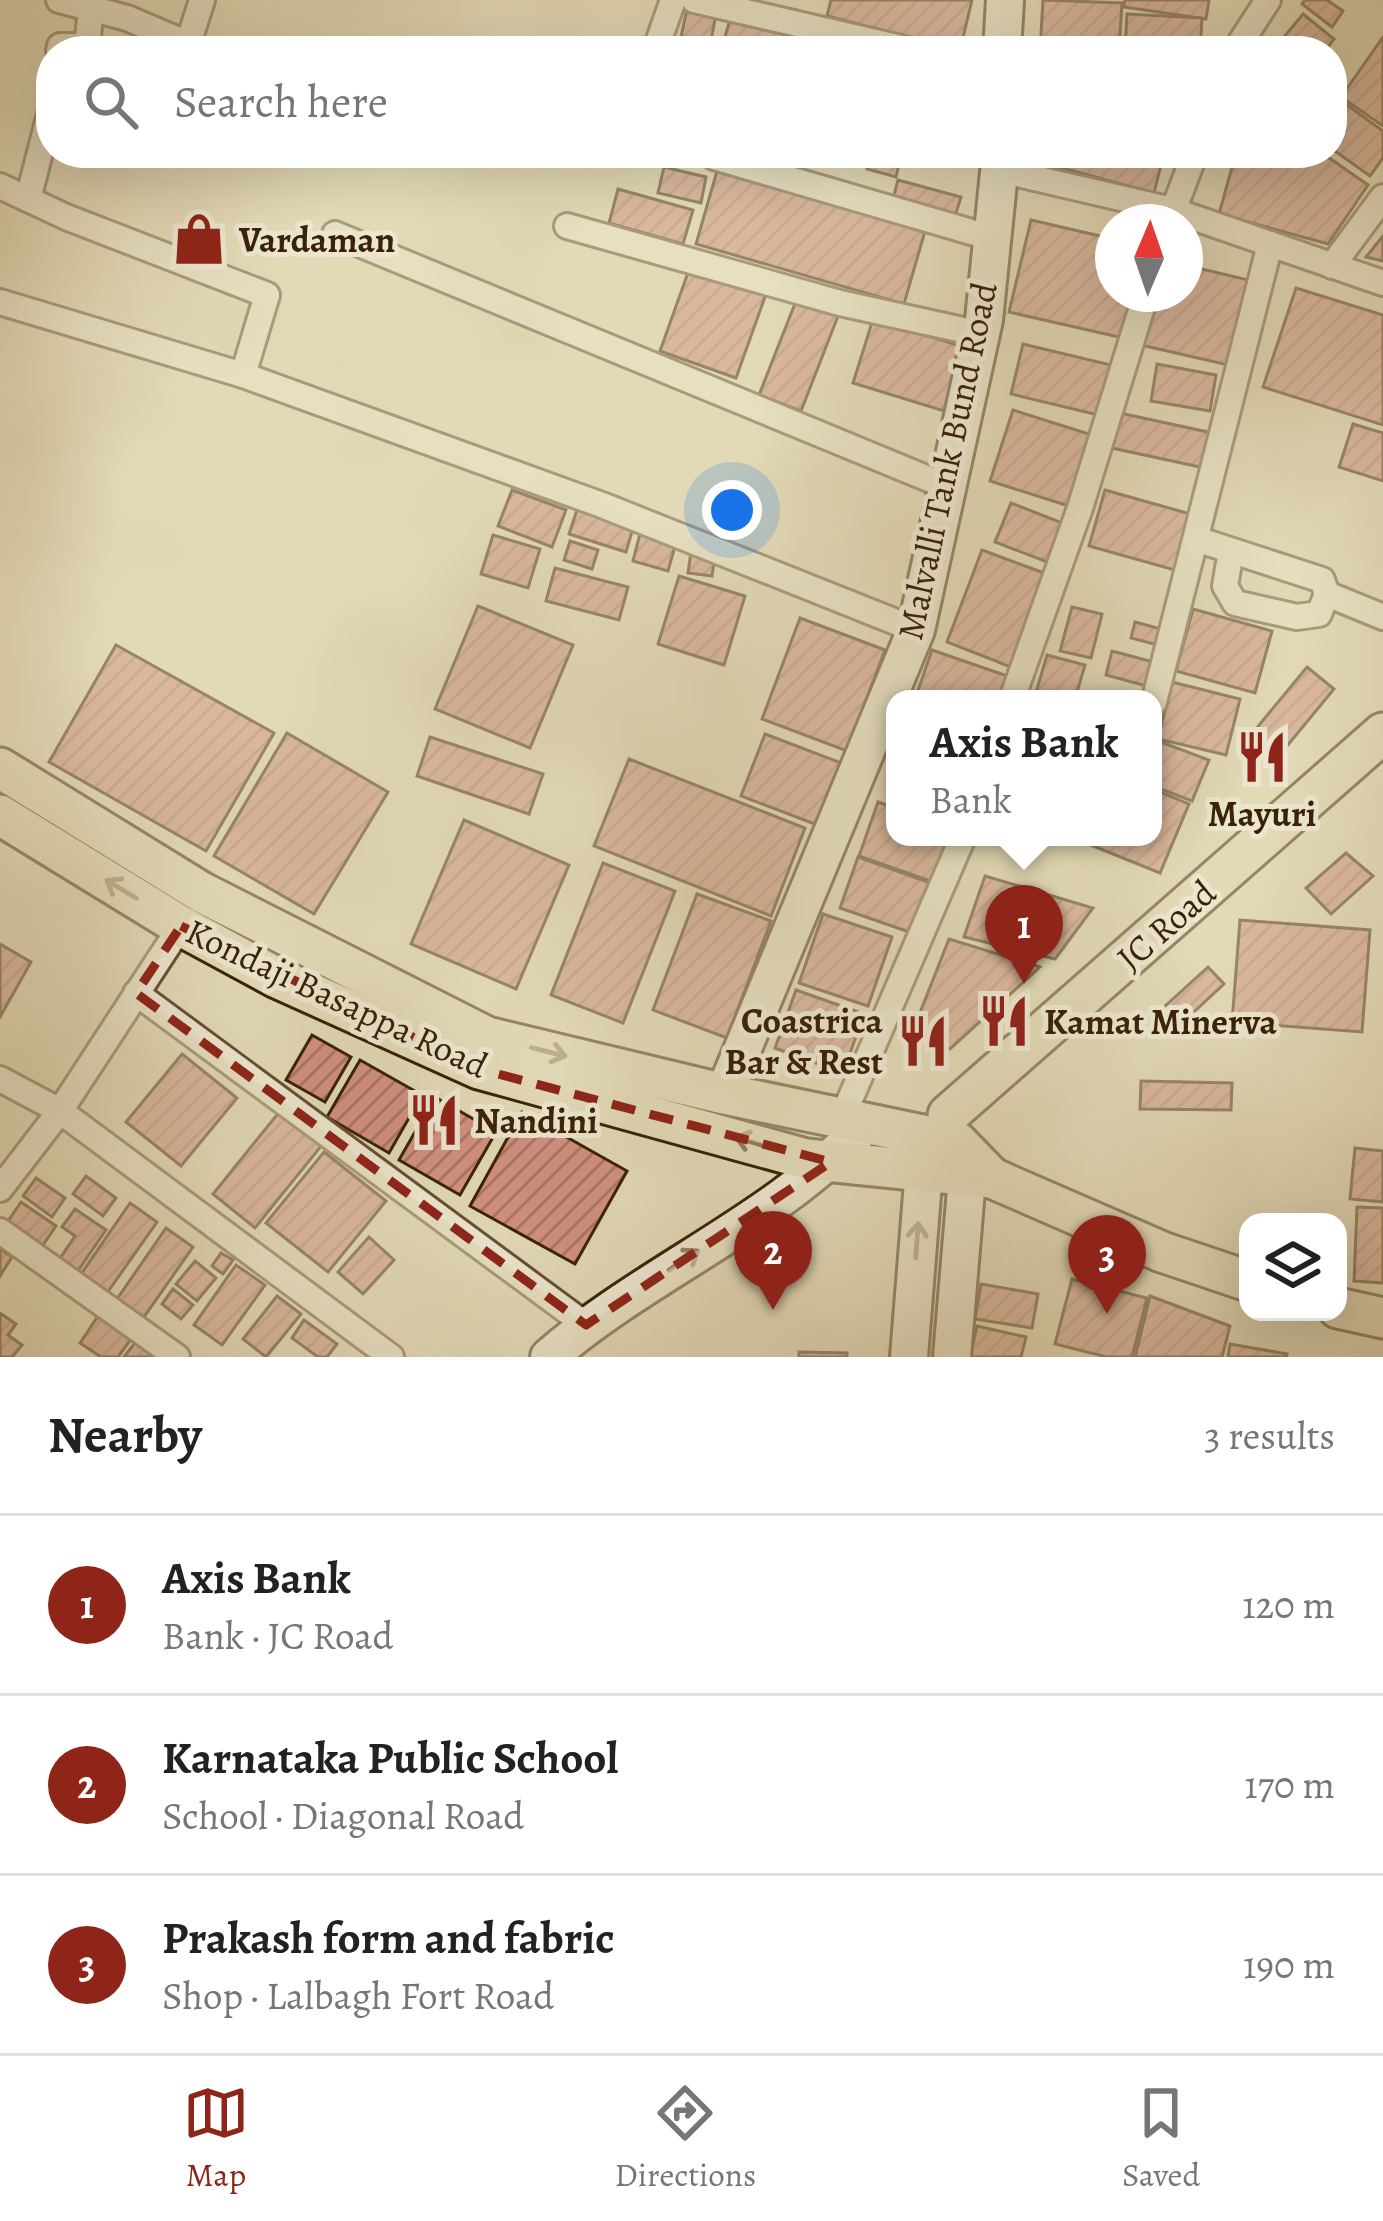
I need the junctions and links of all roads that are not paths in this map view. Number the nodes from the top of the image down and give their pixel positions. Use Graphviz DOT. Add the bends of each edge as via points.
graph roads {
  1 [pos="58,0"];
  2 [pos="202,0"];
  3 [pos="673,0"];
  4 [pos="694,0"];
  5 [pos="1005,0"];
  6 [pos="1268,0"];
  7 [pos="91,9"];
  8 [pos="88,36"];
  9 [pos="170,36"];
  10 [pos="199,36"];
  11 [pos="660,36"];
  12 [pos="849,36"];
  13 [pos="1003,36"];
  14 [pos="1245,36"];
  15 [pos="36,168"];
  16 [pos="752,168"];
  17 [pos="999,168"];
  18 [pos="1019,168"];
  19 [pos="1189,168"];
  20 [pos="0,186"];
  21 [pos="1383,197"];
  22 [pos="28,199"];
  23 [pos="1132,204"];
  24 [pos="1175,204"];
  25 [pos="1203,225"];
  26 [pos="567,226"];
  27 [pos="335,234"];
  28 [pos="992,238"];
  29 [pos="1270,244"];
  30 [pos="1332,266"];
  31 [pos="1383,283"];
  32 [pos="0,302"];
  33 [pos="1140,312"];
  34 [pos="981,334"];
  35 [pos="243,374"];
  36 [pos="947,487"];
  37 [pos="1196,539"];
  38 [pos="1232,551"];
  39 [pos="1327,594"];
  40 [pos="1383,617"];
  41 [pos="916,630"];
  42 [pos="891,690"];
  43 [pos="1015,690"];
  44 [pos="1157,690"];
  45 [pos="886,702"];
  46 [pos="1383,734"];
  47 [pos="0,768"];
  48 [pos="0,815"];
  49 [pos="960,846"];
  50 [pos="181,926"];
  51 [pos="136,994"];
  52 [pos="0,1079"];
  53 [pos="724,1094"];
  54 [pos="60,1111"];
  55 [pos="854,1121"];
  56 [pos="946,1156"];
  57 [pos="831,1162"];
  58 [pos="0,1190"];
  59 [pos="0,1231"];
  60 [pos="1239,1277"];
  61 [pos="1347,1310"];
  62 [pos="1383,1318"];
  63 [pos="586,1325"];
  64 [pos="177,1357"];
  65 [pos="391,1357"];
  66 [pos="549,1357"];
  67 [pos="909,1357"];
  68 [pos="952,1357"];
  1 -- 7 [label="street"];
  2 -- 10 [label="street"];
  3 -- 11 [label="street"];
  4 -- 12 [label="street"];
  5 -- 13 [label="street"];
  6 -- 14 [label="street"];
  7 -- 8 [label="street"];
  7 -- 9 [label="street"];
  15 -- 22 [label="street"];
  16 -- 28 [label="street"];
  17 -- 28 [label="street, Malvalli Tank Bund Road"];
  18 -- 23 [label="street"];
  19 -- 24 [label="street"];
  20 -- 22 [label="street"];
  21 -- 30 [label="street"];
  22 -- 35 [label="street" via="267,295"];
  25 -- 29 [label="street"];
  26 -- 34 [label="street"];
  27 -- 36 [label="street"];
  28 -- 34 [label="street, Malvalli Tank Bund Road"];
  29 -- 30 [label="street"];
  29 -- 37 [label="street"];
  30 -- 31 [label="street"];
  32 -- 35 [label="street"];
  33 -- 43 [label="street"];
  34 -- 36 [label="street, Malvalli Tank Bund Road"];
  35 -- 41 [label="street"];
  36 -- 41 [label="street, Malvalli Tank Bund Road"];
  37 -- 38 [label="street"];
  37 -- 44 [label="street"];
  38 -- 39 [label="street" via="1322,580"];
  38 -- 39 [label="street" via="1225,586 1235,603 1319,614"];
  39 -- 40 [label="street"];
  41 -- 42 [label="street, Malvalli Tank Bund Road"];
  45 -- 53 [label="street, Malvalli Tank Bund Road"];
  46 -- 56 [label="main road, JC Road"];
  47 -- 53 [label="main road, Kondaji Basappa Road, one-way" via="201,892 487,1036"];
  50 -- 48 [label="main road, Kondaji Basappa Road, one-way"];
  49 -- 55 [label="street"];
  50 -- 51 [label="street"];
  57 -- 50 [label="main road, Kondaji Basappa Road, one-way" via="479,1069"];
  51 -- 54 [label="street"];
  51 -- 63 [label="street"];
  52 -- 54 [label="street"];
  53 -- 55 [label="main road, Kondaji Basappa Road"];
  54 -- 58 [label="street"];
  54 -- 65 [label="street"];
  55 -- 56 [label="main road, Kondaji Basappa Road"];
  55 -- 57 [label="street"];
  56 -- 57 [label="main road, Kondaji Basappa Road"];
  56 -- 60 [label="main road" via="1162,1252"];
  67 -- 56 [label="street, one-way"];
  56 -- 68 [label="street"];
  63 -- 57 [label="street, one-way"];
  59 -- 64 [label="street"];
  61 -- 62 [label="main road"];
  63 -- 66 [label="street"];
}
